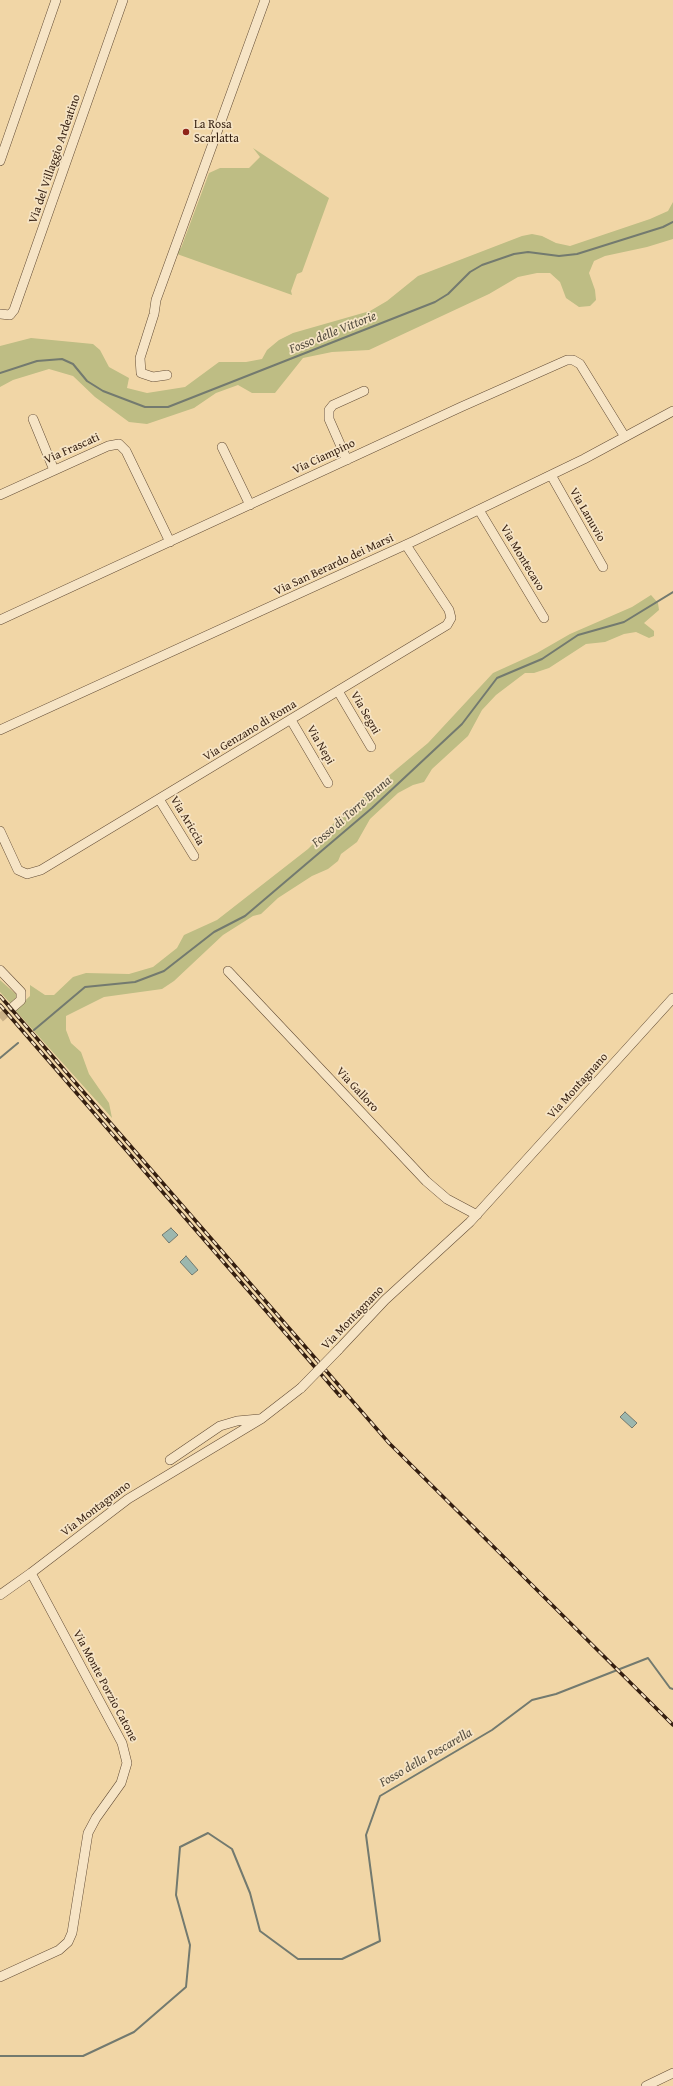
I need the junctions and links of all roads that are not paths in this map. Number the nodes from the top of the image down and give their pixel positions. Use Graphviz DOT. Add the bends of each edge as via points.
graph roads {
  1 [pos="56,0"];
  2 [pos="123,0"];
  3 [pos="265,0"];
  4 [pos="0,161"];
  5 [pos="0,314"];
  6 [pos="167,375"];
  7 [pos="364,391"];
  8 [pos="673,411"];
  9 [pos="33,419"];
  10 [pos="625,437"];
  11 [pos="222,447"];
  12 [pos="348,460"];
  13 [pos="54,470"];
  14 [pos="551,475"];
  15 [pos="0,495"];
  16 [pos="250,505"];
  17 [pos="479,510"];
  18 [pos="170,542"];
  19 [pos="406,545"];
  20 [pos="603,567"];
  21 [pos="544,618"];
  22 [pos="0,620"];
  23 [pos="338,691"];
  24 [pos="291,720"];
  25 [pos="0,730"];
  26 [pos="371,747"];
  27 [pos="328,783"];
  28 [pos="159,799"];
  29 [pos="0,831"];
  30 [pos="194,856"];
  31 [pos="0,970"];
  32 [pos="228,971"];
  33 [pos="673,998"];
  34 [pos="13,1007"];
  35 [pos="477,1215"];
  36 [pos="261,1419"];
  37 [pos="170,1460"];
  38 [pos="31,1573"];
  39 [pos="0,1595"];
  40 [pos="0,1977"];
  41 [pos="673,2073"];
  42 [pos="646,2086"];
  1 -- 4 [label="street"];
  2 -- 5 [label="street, Via del Villaggio Ardeatino" via="14,310 10,315"];
  3 -- 6 [label="street" via="156,300 140,358 141,374 153,377"];
  7 -- 12 [label="street" via="333,405 329,410 329,419"];
  8 -- 10 [label="street, Via San Berardo dei Marsi"];
  9 -- 13 [label="street"];
  10 -- 12 [label="street, Via Ciampino" via="582,366 570,360"];
  10 -- 14 [label="street, Via San Berardo dei Marsi"];
  11 -- 16 [label="street"];
  12 -- 16 [label="street, Via Ciampino"];
  13 -- 15 [label="street, Via Frascati"];
  13 -- 18 [label="street, Via Frascati" via="111,445 122,445"];
  14 -- 17 [label="street, Via San Berardo dei Marsi"];
  14 -- 20 [label="street, Via Lanuvio"];
  16 -- 18 [label="street, Via Ciampino"];
  17 -- 19 [label="street, Via San Berardo dei Marsi"];
  17 -- 21 [label="street, Via Montecavo"];
  18 -- 22 [label="street, Via Ciampino"];
  19 -- 23 [label="street, Via Genzano di Roma" via="447,606 451,621"];
  19 -- 25 [label="street, Via San Berardo dei Marsi"];
  23 -- 24 [label="street, Via Genzano di Roma"];
  23 -- 26 [label="street, Via Segni"];
  24 -- 27 [label="street, Via Nepi"];
  24 -- 28 [label="street, Via Genzano di Roma"];
  28 -- 29 [label="street, Via Genzano di Roma" via="31,874 18,870"];
  28 -- 30 [label="street, Via Ariccia"];
  31 -- 34 [label="street" via="22,994 21,1000"];
  32 -- 35 [label="street, Via Galloro" via="428,1183 447,1199"];
  33 -- 35 [label="street, Via Montagnano"];
  35 -- 36 [label="street, Via Montagnano, bridge" via="391,1295 302,1388"];
  36 -- 37 [label="street" via="220,1426"];
  36 -- 38 [label="street, Via Montagnano" via="137,1493"];
  38 -- 39 [label="street, Via Montagnano"];
  38 -- 40 [label="street, Via Monte Porzio Catone" via="124,1746 126,1766 121,1783 88,1833 72,1933 68,1942 59,1950"];
  41 -- 42 [label="street"];
}
